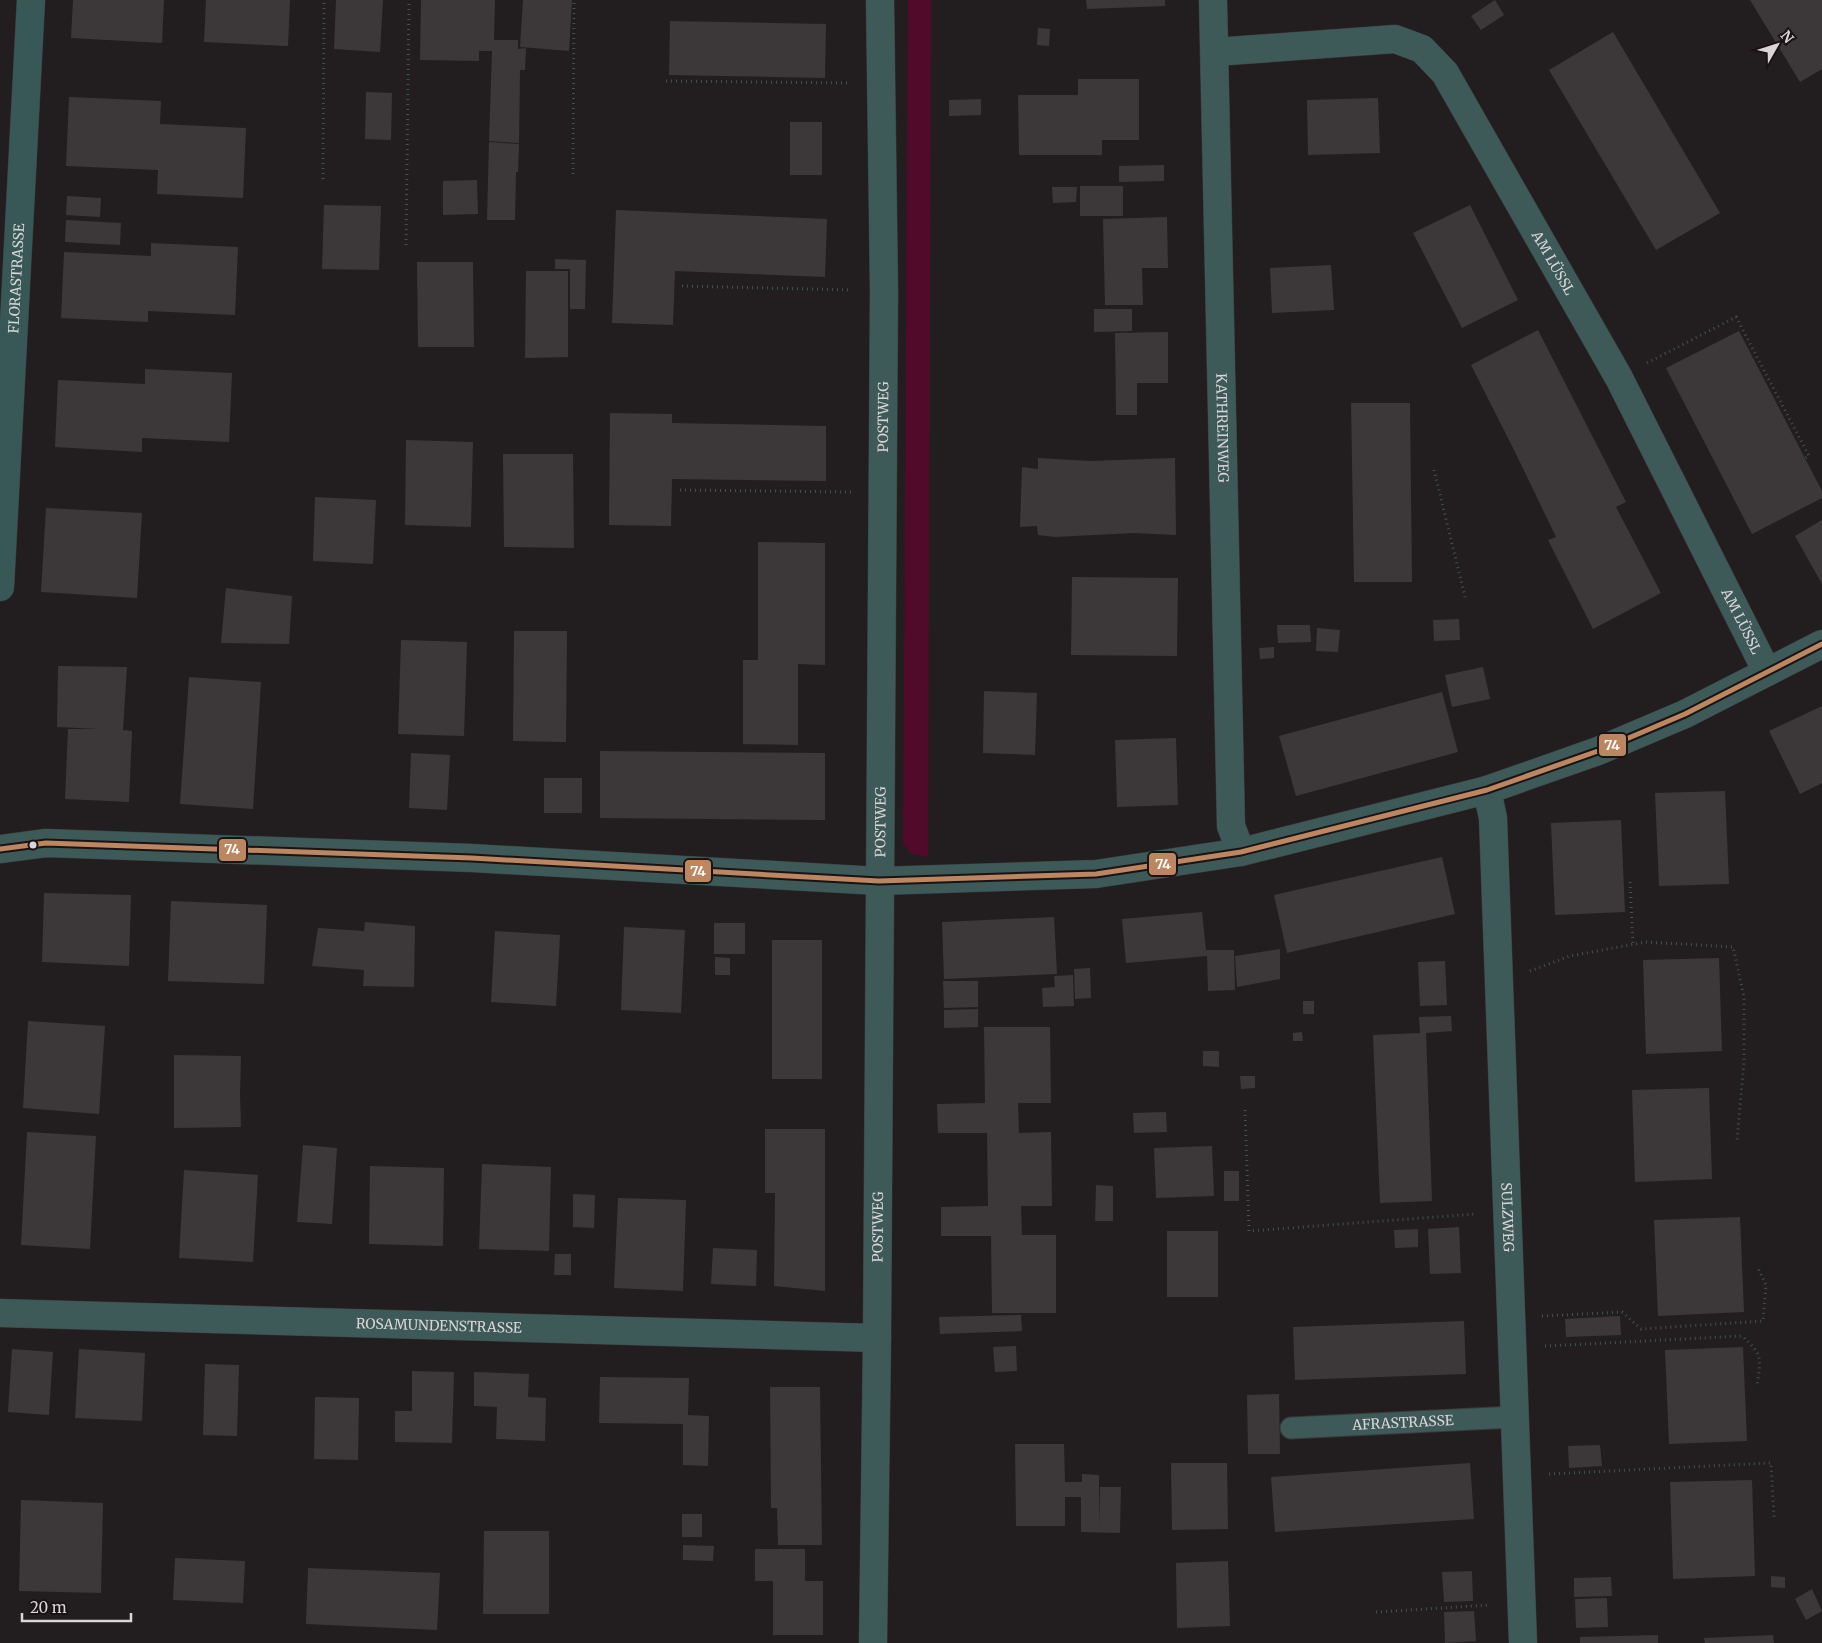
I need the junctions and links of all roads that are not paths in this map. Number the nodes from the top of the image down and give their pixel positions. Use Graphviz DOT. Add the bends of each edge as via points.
graph roads {
  1 [pos="31,0"];
  2 [pos="880,0"];
  3 [pos="1213,0"];
  4 [pos="1215,52"];
  5 [pos="0,588"];
  6 [pos="1822,644"];
  7 [pos="1767,672"];
  8 [pos="1487,790"];
  9 [pos="0,849"];
  10 [pos="1240,852"];
  11 [pos="879,881"];
  12 [pos="0,1313"];
  13 [pos="877,1338"];
  14 [pos="1514,1417"];
  15 [pos="1291,1428"];
  16 [pos="873,1643"];
  17 [pos="1523,1643"];
  1 -- 5 [label="street, FLORASTRASSE"];
  2 -- 11 [label="street, POSTWEG" via="884,291"];
  3 -- 4 [label="street, KATHREINWEG"];
  4 -- 7 [label="street, AM LÜSSL" via="1395,39 1422,49 1445,73 1619,378"];
  4 -- 10 [label="street, KATHREINWEG" via="1231,826"];
  6 -- 7 [label="street"];
  7 -- 8 [label="street" via="1685,714 1598,751"];
  8 -- 10 [label="street"];
  8 -- 14 [label="street, SULZWEG" via="1493,818"];
  9 -- 11 [label="street" via="46,843 463,857"];
  10 -- 11 [label="street" via="1096,874"];
  11 -- 13 [label="street, POSTWEG"];
  12 -- 13 [label="street, ROSAMUNDENSTRASSE"];
  13 -- 16 [label="street, POSTWEG"];
  14 -- 15 [label="lane, AFRASTRASSE"];
  14 -- 17 [label="street, SULZWEG"];
}
